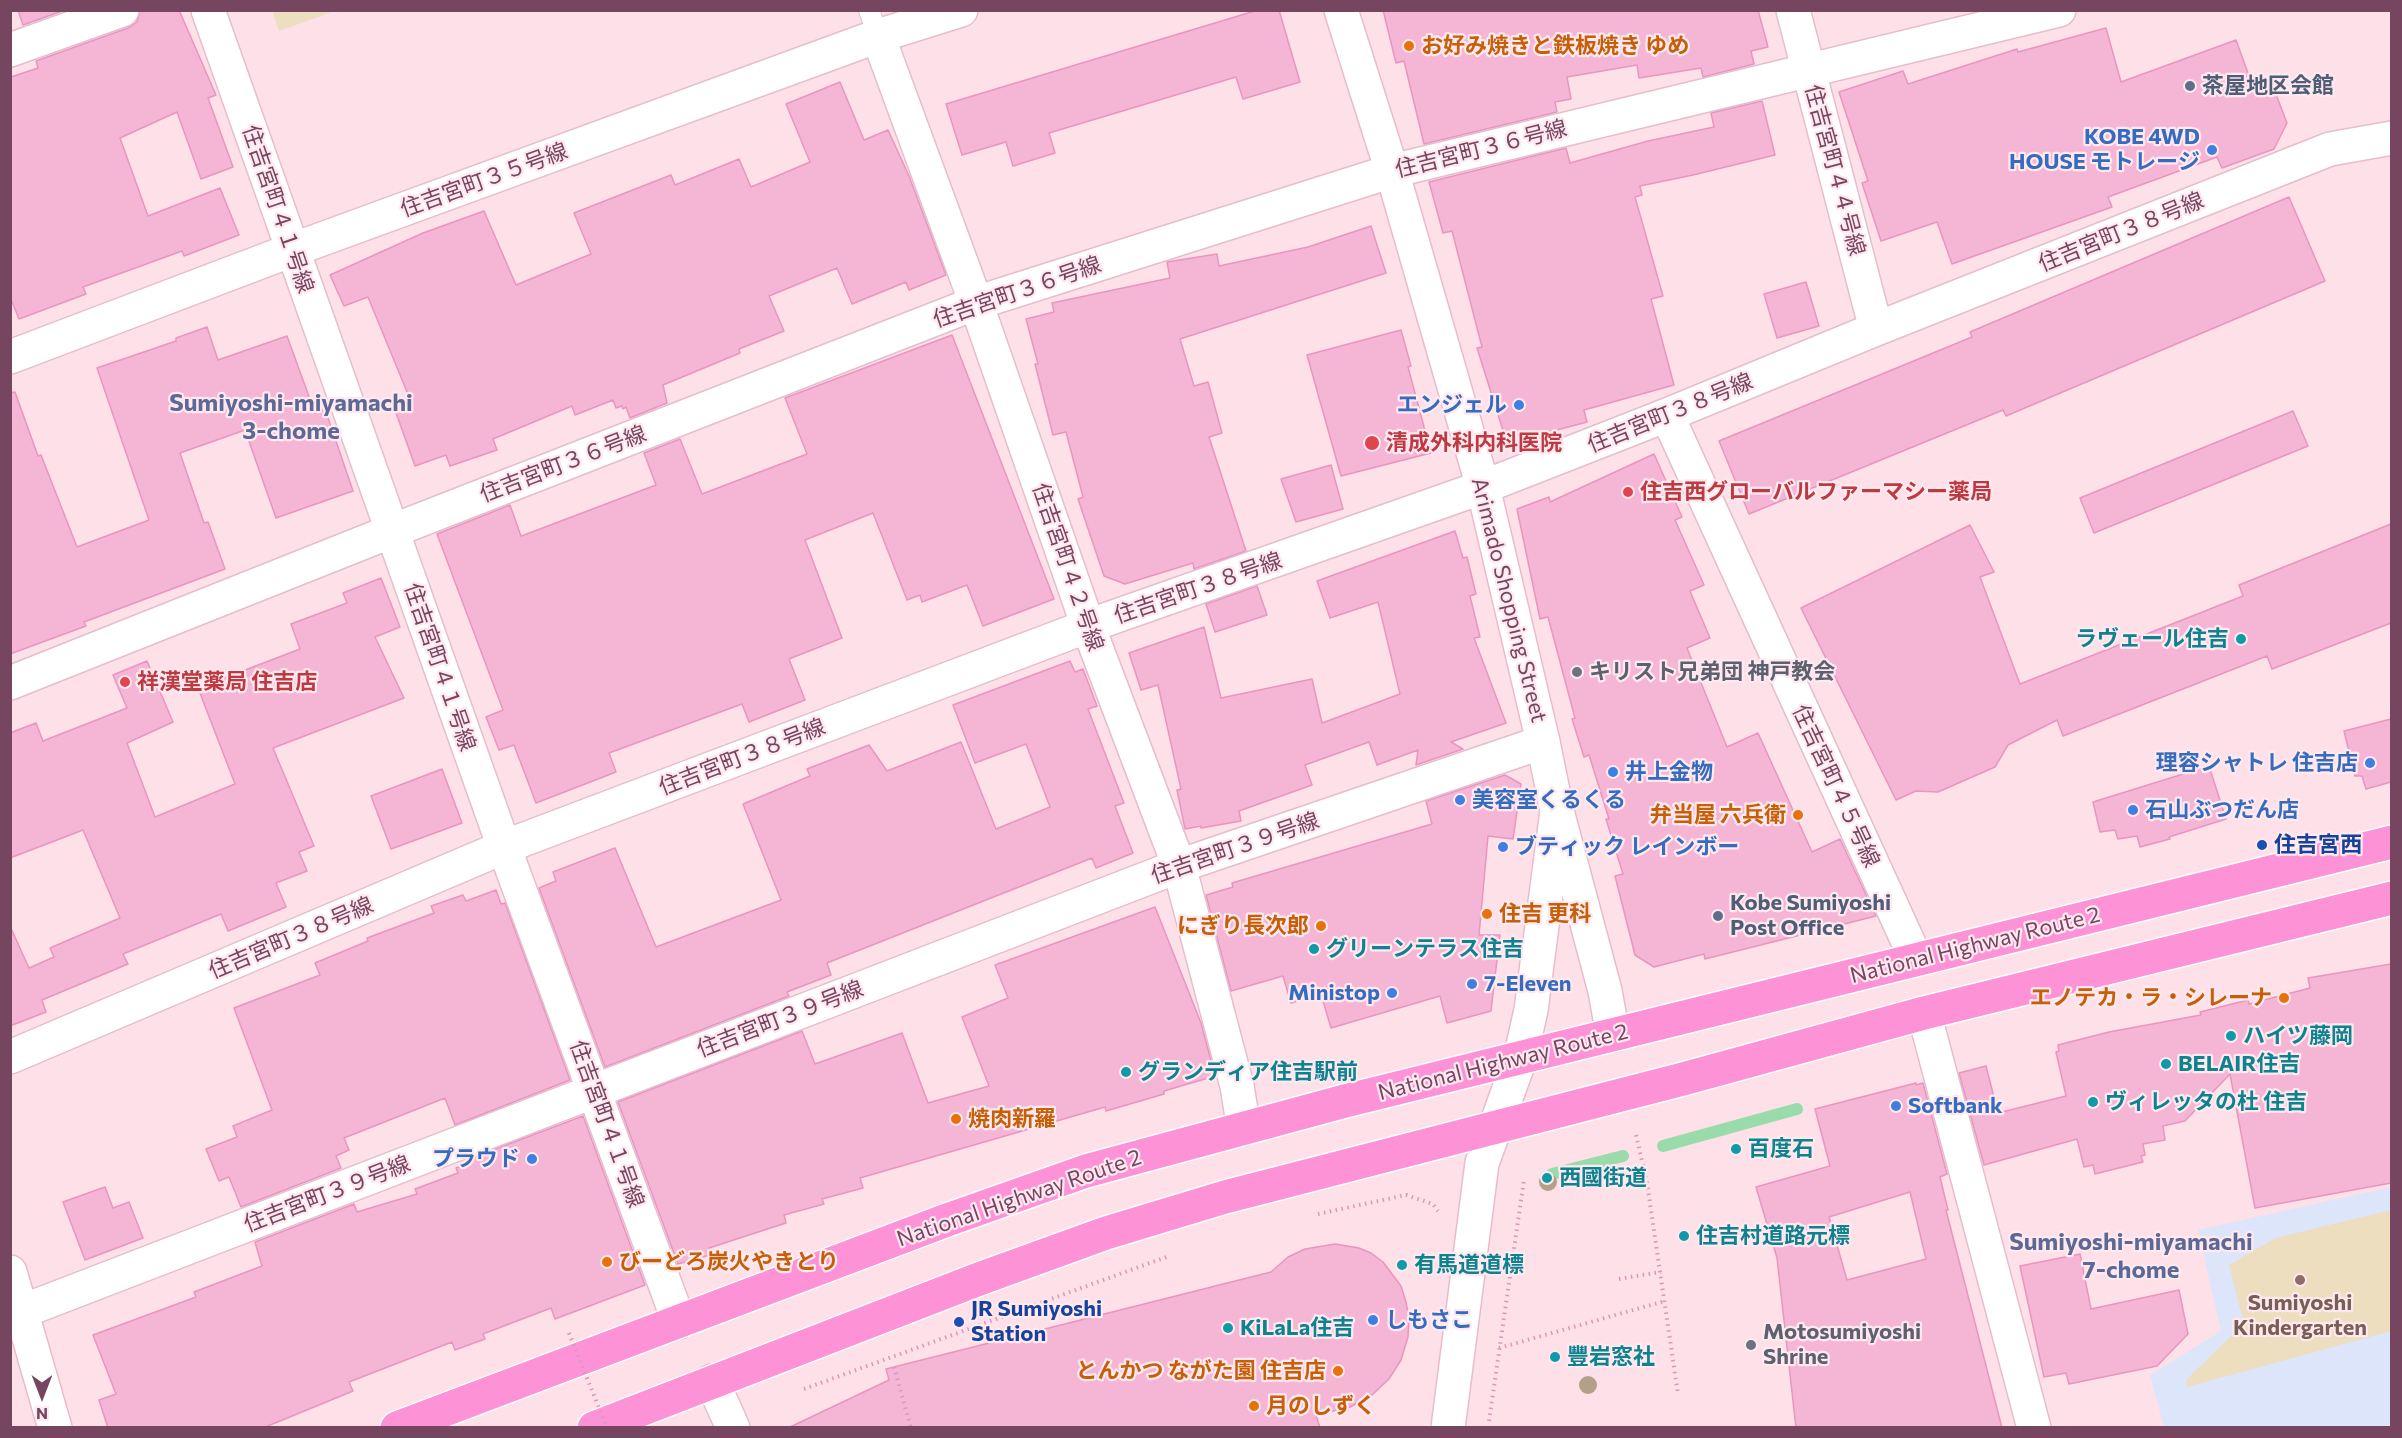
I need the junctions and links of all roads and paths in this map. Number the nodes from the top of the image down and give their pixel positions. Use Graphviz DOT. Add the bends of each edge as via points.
graph roads {
  1 [pos="122,10"];
  2 [pos="208,10"];
  3 [pos="961,10"];
  4 [pos="1341,10"];
  5 [pos="1794,10"];
  6 [pos="2059,10"];
  7 [pos="874,23"];
  8 [pos="10,50"];
  9 [pos="1809,70"];
  10 [pos="2391,138"];
  11 [pos="1392,171"];
  12 [pos="292,250"];
  13 [pos="976,303"];
  14 [pos="1876,329"];
  15 [pos="10,357"];
  16 [pos="1667,415"];
  17 [pos="1482,487"];
  18 [pos="392,531"];
  19 [pos="1088,626"];
  20 [pos="10,682"];
  21 [pos="1543,742"];
  22 [pos="1557,812"];
  23 [pos="2391,842"];
  24 [pos="504,847"];
  25 [pos="1179,866"];
  26 [pos="2391,898"];
  27 [pos="1916,959"];
  28 [pos="1924,1014"];
  29 [pos="1613,1035"];
  30 [pos="10,1057"];
  31 [pos="1520,1059"];
  32 [pos="594,1090"];
  33 [pos="1495,1128"];
  34 [pos="1244,1129"];
  35 [pos="1636,1135"];
  36 [pos="1524,1180"];
  37 [pos="1438,1212"];
  38 [pos="1313,1215"];
  39 [pos="1171,1255"];
  40 [pos="10,1272"];
  41 [pos="1661,1272"];
  42 [pos="1619,1279"];
  43 [pos="1665,1301"];
  44 [pos="17,1314"];
  45 [pos="679,1322"];
  46 [pos="569,1333"];
  47 [pos="1499,1348"];
  48 [pos="894,1367"];
  49 [pos="712,1381"];
  50 [pos="801,1390"];
  51 [pos="1678,1394"];
  52 [pos="55,1428"];
  53 [pos="397,1428"];
  54 [pos="594,1428"];
  55 [pos="607,1428"];
  56 [pos="733,1428"];
  57 [pos="910,1428"];
  58 [pos="1448,1428"];
  59 [pos="1488,1428"];
  60 [pos="2034,1428"];
  1 -- 8 [label="street"];
  2 -- 12 [label="street, 住吉宮町４１号線"];
  3 -- 7 [label="street, 住吉宮町３５号線"];
  4 -- 11 [label="street, Arimado Shopping Street"];
  5 -- 9 [label="street, 住吉宮町４４号線"];
  6 -- 9 [label="street, 住吉宮町３６号線"];
  7 -- 12 [label="street, 住吉宮町３５号線"];
  7 -- 13 [label="street, 住吉宮町４２号線"];
  9 -- 11 [label="street, 住吉宮町３６号線"];
  9 -- 14 [label="street, 住吉宮町４４号線"];
  10 -- 14 [label="street, 住吉宮町３８号線" via="2330,149"];
  11 -- 13 [label="street, 住吉宮町３６号線"];
  11 -- 17 [label="street, Arimado Shopping Street"];
  12 -- 15 [label="street, 住吉宮町３５号線"];
  12 -- 18 [label="street, 住吉宮町４１号線"];
  13 -- 18 [label="street, 住吉宮町３６号線"];
  13 -- 19 [label="street, 住吉宮町４２号線"];
  14 -- 16 [label="street, 住吉宮町３８号線"];
  16 -- 17 [label="street, 住吉宮町３８号線"];
  16 -- 27 [label="street, 住吉宮町４５号線"];
  17 -- 19 [label="street, 住吉宮町３８号線"];
  17 -- 21 [label="street, Arimado Shopping Street"];
  18 -- 20 [label="street, 住吉宮町３６号線"];
  18 -- 24 [label="street, 住吉宮町４１号線"];
  19 -- 24 [label="street, 住吉宮町３８号線"];
  19 -- 25 [label="street, 住吉宮町４２号線"];
  21 -- 22 [label="street, Arimado Shopping Street"];
  21 -- 25 [label="street, 住吉宮町３９号線"];
  22 -- 29 [label="street"];
  22 -- 31 [label="street, Arimado Shopping Street" via="1532,1010"];
  23 -- 27 [label="highway, National Highway Route 2"];
  24 -- 30 [label="street, 住吉宮町３８号線"];
  24 -- 32 [label="street, 住吉宮町４１号線"];
  25 -- 32 [label="street, 住吉宮町３９号線"];
  25 -- 34 [label="street, 住吉宮町４２号線" via="1237,1086"];
  26 -- 28 [label="highway"];
  27 -- 29 [label="highway, National Highway Route 2"];
  28 -- 33 [label="highway"];
  28 -- 60 [label="street"];
  29 -- 31 [label="highway, National Highway Route 2"];
  31 -- 33 [label="street, Arimado Shopping Street"];
  31 -- 34 [label="highway, National Highway Route 2"];
  32 -- 44 [label="street, 住吉宮町３９号線"];
  32 -- 45 [label="street, 住吉宮町４１号線"];
  33 -- 49 [label="highway" via="1225,1197 1106,1233"];
  33 -- 58 [label="street, Arimado Shopping Street" via="1482,1163"];
  34 -- 45 [label="highway, National Highway Route 2" via="1086,1171"];
  35 -- 41 [label="path"];
  36 -- 47 [label="path"];
  37 -- 38 [label="path" via="1433,1204 1406,1195"];
  39 -- 50 [label="path"];
  40 -- 44 [label="street"];
  41 -- 42 [label="path"];
  41 -- 43 [label="path"];
  43 -- 47 [label="path"];
  43 -- 51 [label="path"];
  44 -- 52 [label="street"];
  45 -- 53 [label="highway, National Highway Route 2"];
  46 -- 55 [label="path, bridge"];
  47 -- 59 [label="path"];
  48 -- 57 [label="path"];
  49 -- 54 [label="highway"];
  49 -- 56 [label="street"];
}
